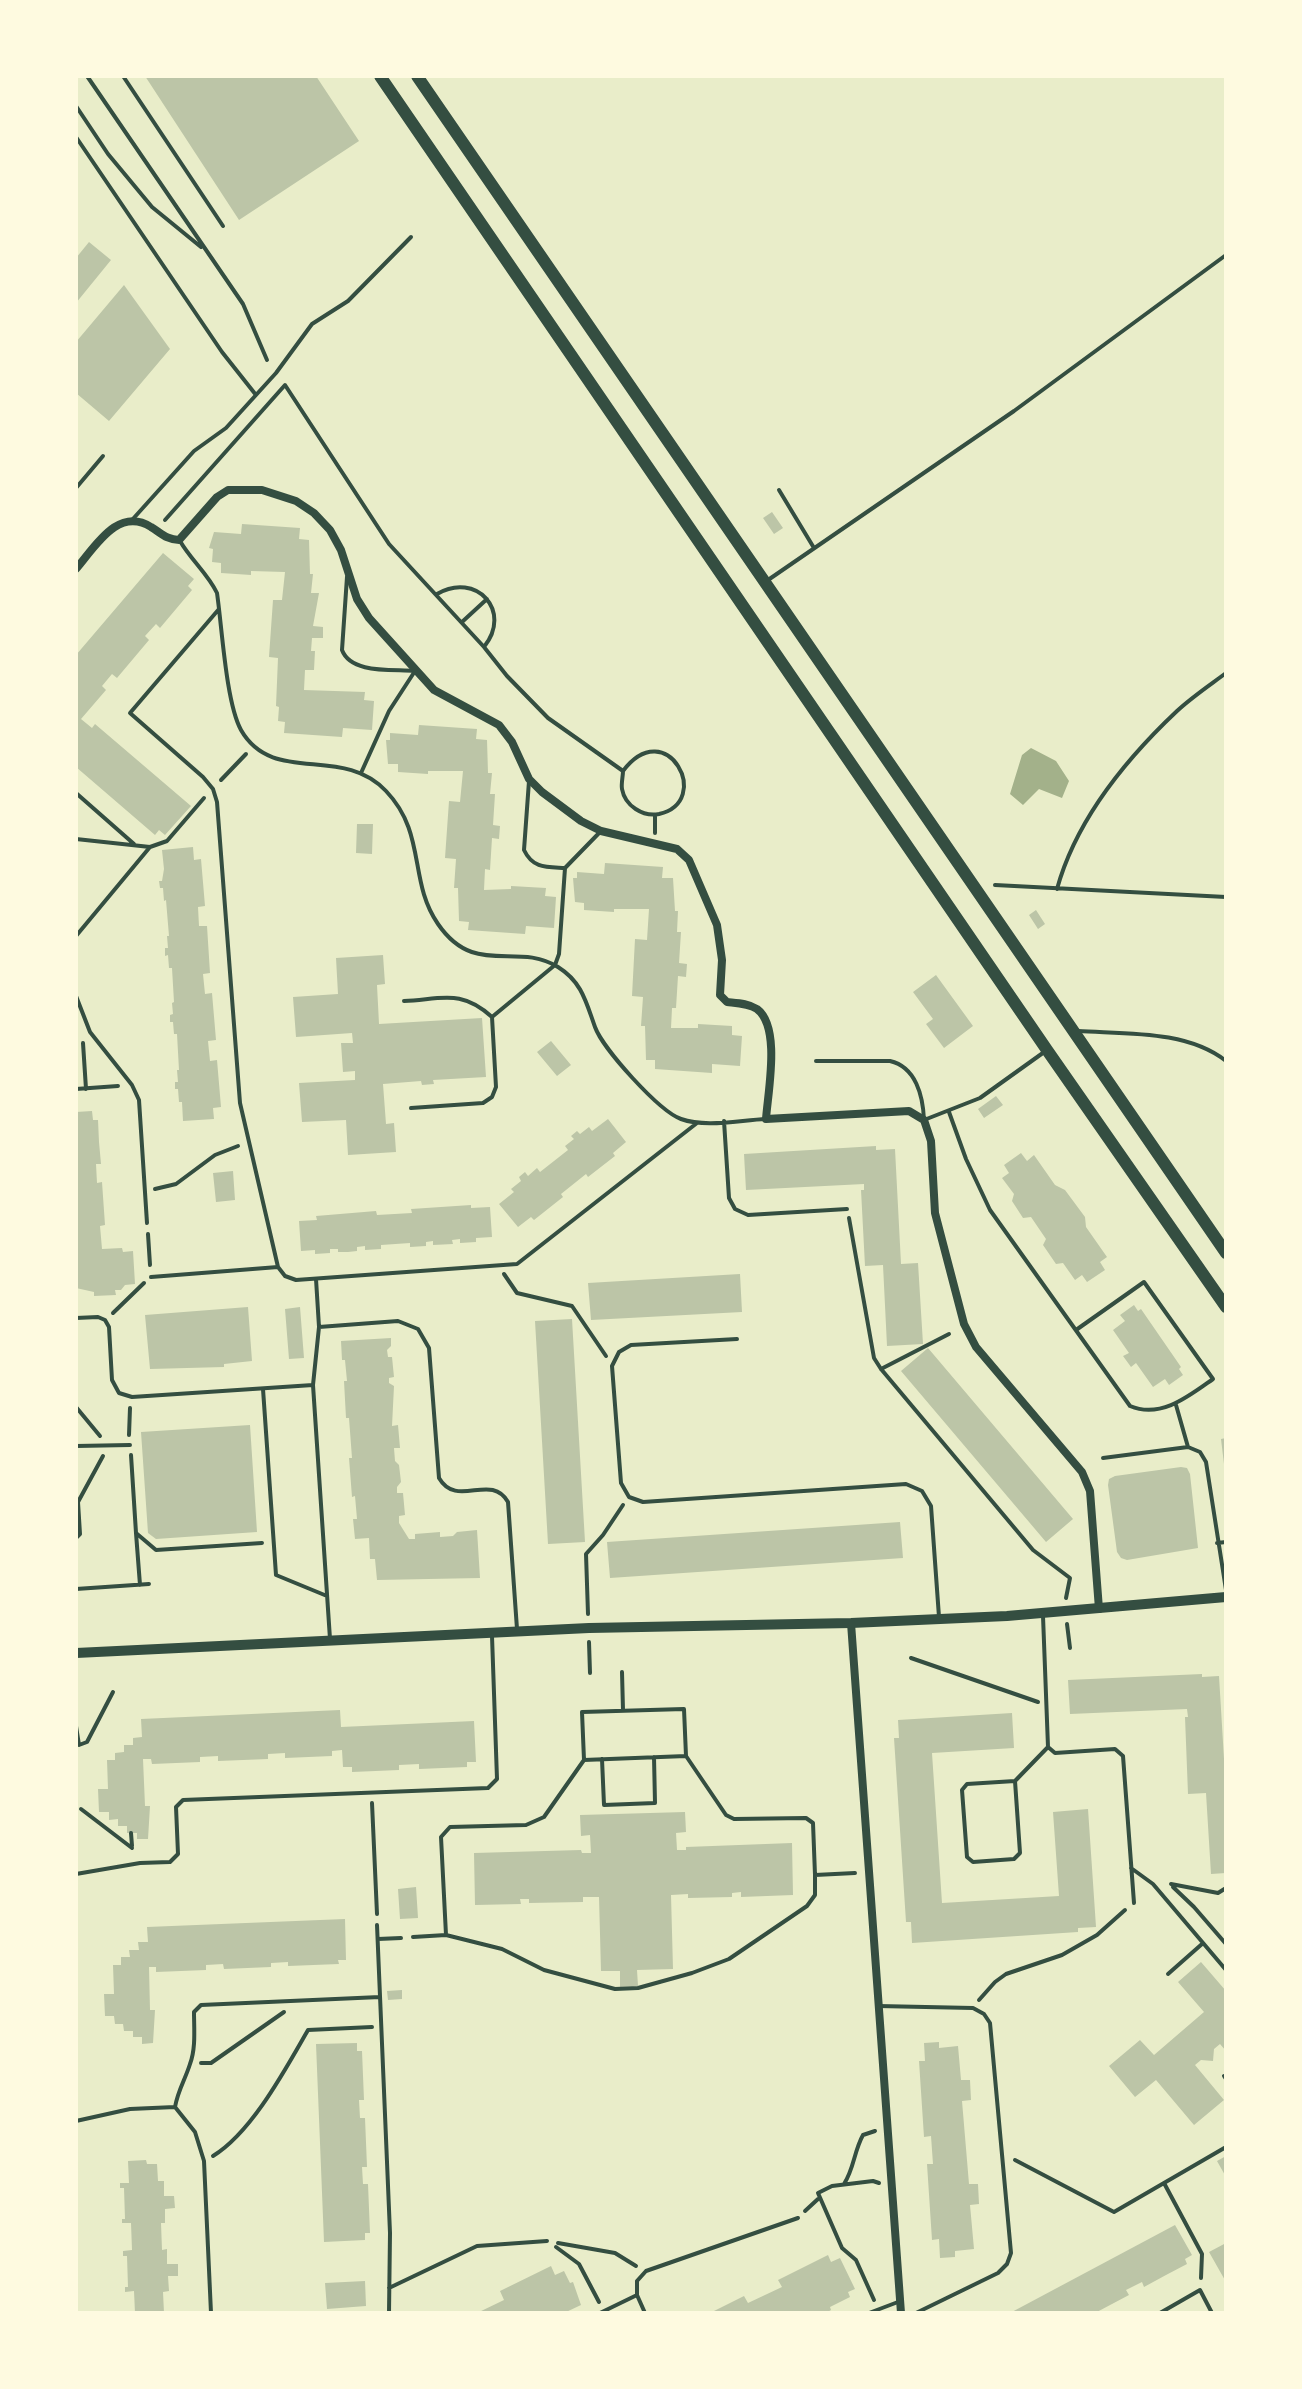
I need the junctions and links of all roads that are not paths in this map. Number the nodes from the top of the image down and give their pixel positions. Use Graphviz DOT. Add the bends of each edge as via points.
graph roads {
  1 [pos="123,76"];
  2 [pos="380,76"];
  3 [pos="417,76"];
  4 [pos="76,137"];
  5 [pos="223,226"];
  6 [pos="411,237"];
  7 [pos="1226,255"];
  8 [pos="256,395"];
  9 [pos="103,456"];
  10 [pos="76,488"];
  11 [pos="779,490"];
  12 [pos="132,520"];
  13 [pos="179,540"];
  14 [pos="814,548"];
  15 [pos="76,569"];
  16 [pos="347,577"];
  17 [pos="766,582"];
  18 [pos="219,609"];
  19 [pos="415,671"];
  20 [pos="361,773"];
  21 [pos="529,779"];
  22 [pos="601,831"];
  23 [pos="565,868"];
  24 [pos="555,965"];
  25 [pos="76,996"];
  26 [pos="404,1001"];
  27 [pos="492,1017"];
  28 [pos="1071,1030"];
  29 [pos="1047,1050"];
  30 [pos="816,1061"];
  31 [pos="1226,1061"];
  32 [pos="411,1108"];
  33 [pos="949,1112"];
  34 [pos="766,1119"];
  35 [pos="924,1120"];
  36 [pos="724,1121"];
  37 [pos="697,1123"];
  38 [pos="847,1209"];
  39 [pos="147,1223"];
  40 [pos="1226,1253"];
  41 [pos="278,1267"];
  42 [pos="151,1277"];
  43 [pos="316,1279"];
  44 [pos="1226,1307"];
  45 [pos="76,1318"];
  46 [pos="319,1327"];
  47 [pos="1076,1330"];
  48 [pos="737,1339"];
  49 [pos="313,1385"];
  50 [pos="263,1389"];
  51 [pos="1176,1405"];
  52 [pos="130,1445"];
  53 [pos="76,1446"];
  54 [pos="1188,1447"];
  55 [pos="1103,1458"];
  56 [pos="1226,1542"];
  57 [pos="1217,1543"];
  58 [pos="1226,1590"];
  59 [pos="327,1596"];
  60 [pos="1226,1597"];
  61 [pos="1099,1609"];
  62 [pos="1043,1614"];
  63 [pos="939,1619"];
  64 [pos="851,1623"];
  65 [pos="517,1632"];
  66 [pos="491,1633"];
  67 [pos="331,1642"];
  68 [pos="76,1653"];
  69 [pos="1048,1747"];
  70 [pos="1015,1781"];
  71 [pos="1131,1868"];
  72 [pos="76,1874"];
  73 [pos="1134,1903"];
  74 [pos="377,1925"];
  75 [pos="401,1938"];
  76 [pos="378,1939"];
  77 [pos="1203,1943"];
  78 [pos="1226,1970"];
  79 [pos="1168,1974"];
  80 [pos="380,1997"];
  81 [pos="878,2006"];
  82 [pos="175,2107"];
  83 [pos="76,2121"];
  84 [pos="798,2218"];
  85 [pos="547,2241"];
  86 [pos="389,2288"];
  87 [pos="637,2295"];
  88 [pos="900,2302"];
  89 [pos="602,2312"];
  90 [pos="211,2313"];
  91 [pos="389,2313"];
  92 [pos="645,2313"];
  93 [pos="869,2313"];
  94 [pos="901,2313"];
  95 [pos="916,2313"];
  96 [pos="1160,2313"];
  97 [pos="1212,2313"];
  1 -- 5 [label="lane"];
  2 -- 29 [label="main road"];
  3 -- 17 [label="main road"];
  4 -- 8 [label="lane"];
  6 -- 8 [label="lane" via="348,301 312,324"];
  7 -- 14 [label="lane" via="1014,411"];
  8 -- 12 [label="lane" via="226,428 194,451"];
  9 -- 10 [label="lane"];
  11 -- 14 [label="lane"];
  12 -- 13 [label="street"];
  12 -- 15 [label="street" via="110,529"];
  13 -- 16 [label="street" via="228,490 262,490 314,513 341,550"];
  13 -- 18 [label="lane" via="210,578"];
  14 -- 17 [label="lane"];
  16 -- 19 [label="street" via="369,618"];
  16 -- 19 [label="lane" via="342,650 346,659 355,665"];
  17 -- 28 [label="main road"];
  18 -- 20 [label="lane" via="233,710 241,731 266,756 279,761 337,765"];
  18 -- 41 [label="lane" via="130,713 203,777 217,802 240,1103"];
  19 -- 20 [label="lane" via="389,711"];
  19 -- 21 [label="street" via="434,690 499,725"];
  20 -- 24 [label="lane" via="398,805 413,835 425,901 450,940 479,955"];
  21 -- 22 [label="street"];
  21 -- 23 [label="lane" via="524,850 528,860"];
  22 -- 23 [label="lane"];
  22 -- 34 [label="street" via="677,849 689,860 717,925 720,995 727,1002 757,1009 767,1020 771,1034"];
  23 -- 24 [label="lane"];
  24 -- 27 [label="lane"];
  24 -- 37 [label="lane" via="585,994 596,1030 617,1060 664,1109"];
  25 -- 39 [label="lane" via="90,1032 139,1100"];
  26 -- 27 [label="lane" via="462,997"];
  27 -- 32 [label="lane" via="492,1097 483,1103"];
  28 -- 31 [label="lane" via="1176,1039"];
  28 -- 40 [label="main road"];
  29 -- 33 [label="lane" via="980,1098"];
  29 -- 44 [label="main road"];
  30 -- 35 [label="lane" via="901,1064 923,1101"];
  33 -- 35 [label="lane"];
  33 -- 47 [label="lane" via="990,1210"];
  34 -- 35 [label="street" via="909,1111"];
  34 -- 36 [label="lane"];
  35 -- 61 [label="street" via="931,1141 935,1213 964,1324 976,1347 1082,1472 1090,1491"];
  36 -- 37 [label="lane"];
  36 -- 38 [label="lane" via="729,1198 735,1209 748,1215"];
  37 -- 43 [label="lane" via="517,1264"];
  41 -- 42 [label="lane"];
  41 -- 43 [label="lane" via="296,1280"];
  43 -- 46 [label="lane"];
  45 -- 50 [label="lane" via="105,1320 112,1380 119,1393 132,1397"];
  46 -- 49 [label="lane"];
  46 -- 65 [label="lane" via="398,1321 418,1329 429,1348 439,1478 454,1492 493,1489 508,1502"];
  47 -- 51 [label="lane" via="1130,1406 1140,1410"];
  47 -- 51 [label="lane" via="1144,1282 1213,1379"];
  48 -- 63 [label="lane" via="631,1345 619,1352 612,1366 621,1483 629,1497 643,1502 906,1484 922,1491 931,1506"];
  49 -- 50 [label="lane"];
  49 -- 59 [label="lane"];
  50 -- 59 [label="lane" via="276,1575"];
  51 -- 54 [label="lane"];
  52 -- 53 [label="lane"];
  54 -- 55 [label="lane"];
  54 -- 57 [label="lane" via="1206,1462"];
  56 -- 57 [label="lane"];
  57 -- 58 [label="lane"];
  59 -- 67 [label="lane"];
  60 -- 61 [label="street"];
  61 -- 62 [label="street"];
  62 -- 63 [label="street"];
  62 -- 69 [label="lane"];
  63 -- 64 [label="street"];
  64 -- 65 [label="street"];
  64 -- 81 [label="street"];
  65 -- 66 [label="street"];
  66 -- 67 [label="street"];
  66 -- 72 [label="lane" via="497,1779 488,1788 183,1800 176,1807 178,1854 170,1862"];
  67 -- 68 [label="street"];
  69 -- 70 [label="lane"];
  69 -- 71 [label="lane" via="1055,1753 1115,1749 1123,1756"];
  70 -- 70 [label="lane" via="1020,1853 1014,1859 973,1862 967,1857 962,1790 967,1784"];
  71 -- 73 [label="lane"];
  71 -- 77 [label="lane" via="1153,1884"];
  74 -- 76 [label="lane"];
  75 -- 76 [label="lane"];
  76 -- 80 [label="lane"];
  77 -- 78 [label="lane"];
  77 -- 79 [label="lane"];
  80 -- 82 [label="lane" via="201,2005 194,2012 191,2064"];
  80 -- 86 [label="lane"];
  81 -- 88 [label="street"];
  81 -- 95 [label="lane" via="973,2008 990,2023 1011,2253 998,2273"];
  82 -- 83 [label="lane" via="130,2109"];
  82 -- 90 [label="lane" via="195,2132 204,2161"];
  84 -- 87 [label="lane" via="646,2271 637,2281"];
  85 -- 86 [label="lane" via="477,2246"];
  86 -- 91 [label="lane"];
  87 -- 89 [label="lane"];
  87 -- 92 [label="lane"];
  88 -- 93 [label="lane"];
  88 -- 94 [label="street"];
  96 -- 97 [label="lane" via="1200,2290"];
}
